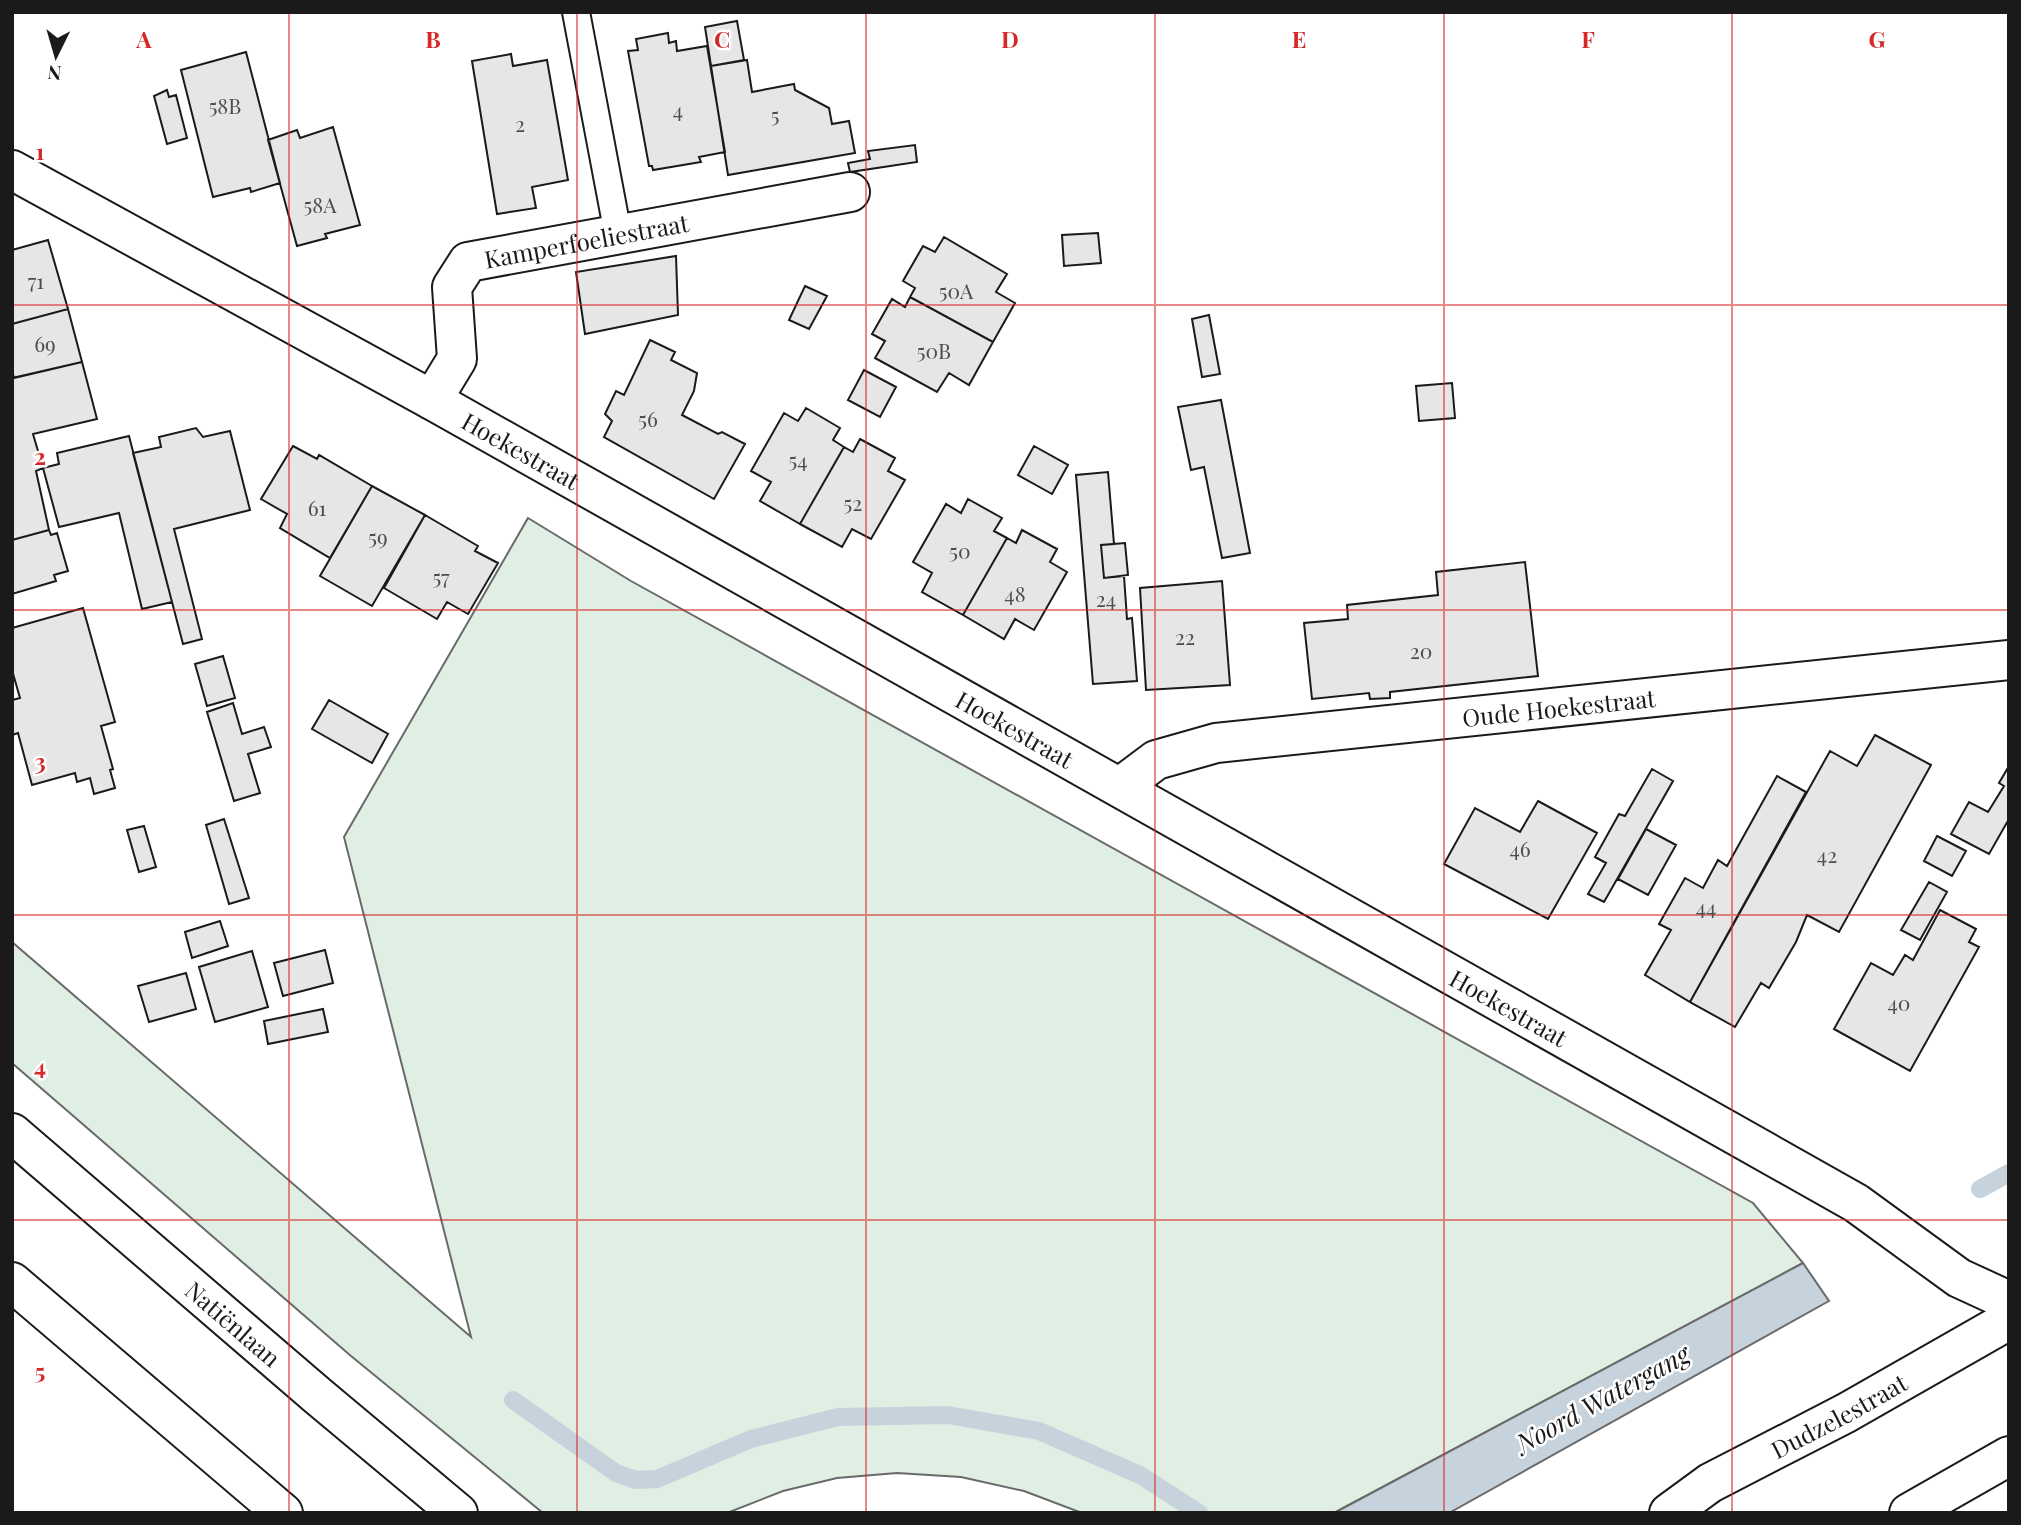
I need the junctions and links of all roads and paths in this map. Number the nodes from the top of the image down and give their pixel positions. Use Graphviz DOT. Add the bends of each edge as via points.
graph roads {
  1 [pos="576,12"];
  2 [pos="12,170"];
  3 [pos="850,192"];
  4 [pos="618,234"];
  5 [pos="432,400"];
  6 [pos="2009,660"];
  7 [pos="1120,787"];
  8 [pos="12,1133"];
  9 [pos="12,1282"];
  10 [pos="2009,1301"];
  11 [pos="2009,1320"];
  12 [pos="2009,1456"];
  13 [pos="278,1510"];
  14 [pos="458,1513"];
  15 [pos="1669,1513"];
  16 [pos="1909,1513"];
  1 -- 4 [label="lane"];
  2 -- 5 [label="main road, Hoekestraat"];
  3 -- 4 [label="main road, Kamperfoeliestraat"];
  4 -- 5 [label="main road, Kamperfoeliestraat" via="468,262 452,287 457,359"];
  5 -- 7 [label="main road, Hoekestraat"];
  6 -- 7 [label="main road, Oude Hoekestraat" via="1216,743 1156,760"];
  7 -- 10 [label="main road, Hoekestraat" via="1856,1203 1959,1278"];
  8 -- 14 [label="main road, Natiënlaan"];
  9 -- 13 [label="main road"];
  11 -- 15 [label="main road, Dudzelestraat" via="1846,1413 1710,1483"];
  12 -- 16 [label="main road"];
}
